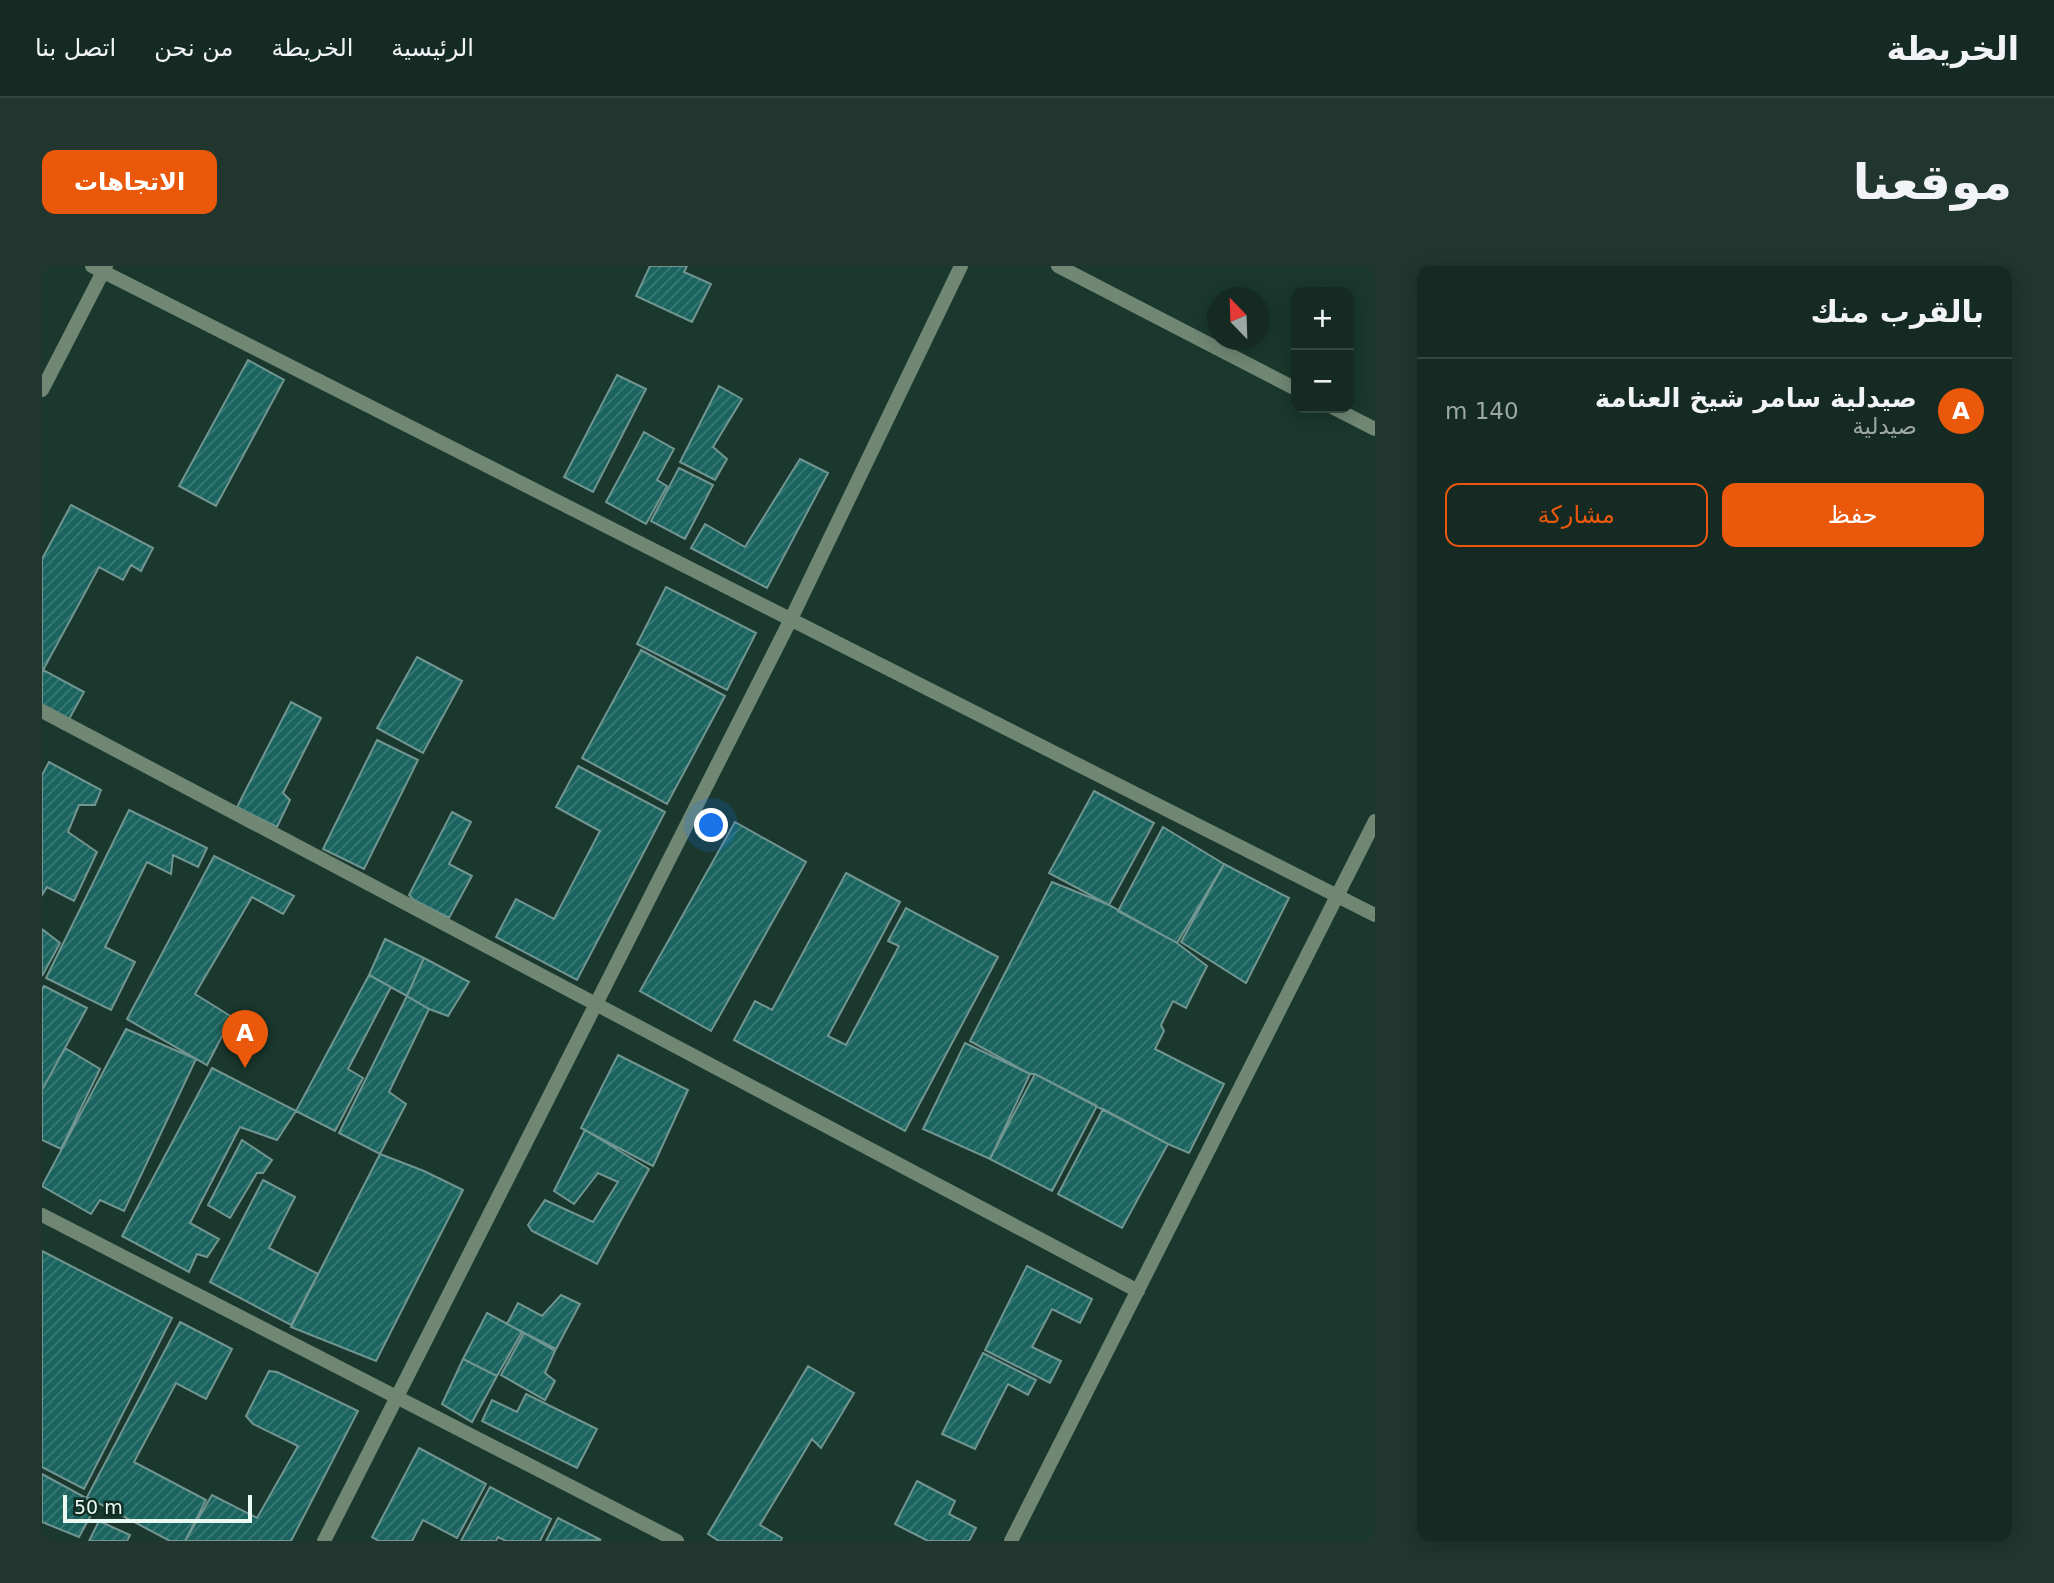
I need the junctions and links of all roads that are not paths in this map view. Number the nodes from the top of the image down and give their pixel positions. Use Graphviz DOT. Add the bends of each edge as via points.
graph roads {
  1 [pos="961,266"];
  2 [pos="1058,266"];
  3 [pos="100,268"];
  4 [pos="1291,385"];
  5 [pos="42,390"];
  6 [pos="1344,413"];
  7 [pos="1375,429"];
  8 [pos="791,619"];
  9 [pos="42,711"];
  10 [pos="1375,821"];
  11 [pos="1337,896"];
  12 [pos="1375,915"];
  13 [pos="597,1004"];
  14 [pos="42,1215"];
  15 [pos="1138,1291"];
  16 [pos="398,1398"];
  17 [pos="324,1541"];
  18 [pos="677,1541"];
  19 [pos="1011,1541"];
  1 -- 8 [label="street"];
  2 -- 4 [label="street"];
  3 -- 5 [label="street"];
  3 -- 8 [label="street"];
  6 -- 7 [label="street"];
  8 -- 11 [label="street"];
  8 -- 13 [label="street"];
  9 -- 13 [label="street"];
  10 -- 11 [label="street"];
  11 -- 12 [label="street"];
  11 -- 15 [label="street"];
  13 -- 15 [label="street"];
  13 -- 16 [label="street"];
  14 -- 16 [label="street"];
  15 -- 19 [label="street"];
  16 -- 17 [label="street"];
  16 -- 18 [label="street"];
}
